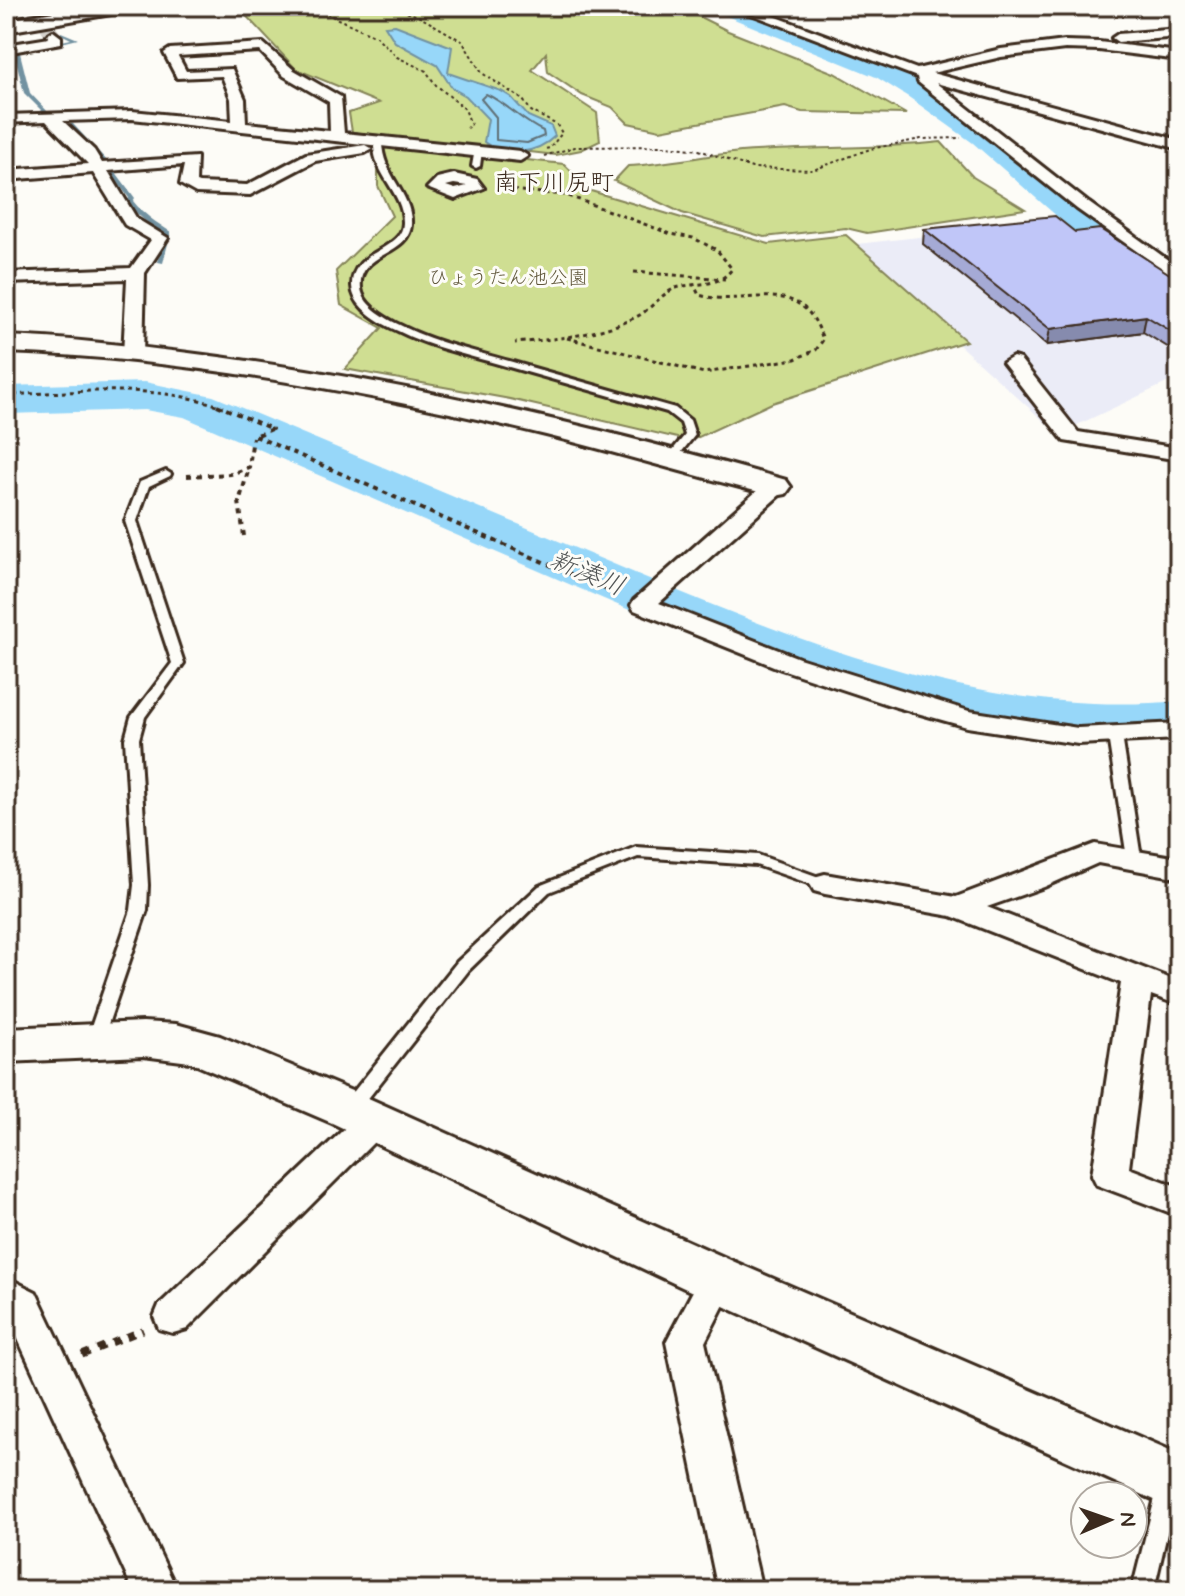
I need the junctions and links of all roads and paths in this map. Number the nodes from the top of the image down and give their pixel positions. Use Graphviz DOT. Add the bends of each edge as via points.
graph roads {
  1 [pos="123,6"];
  2 [pos="337,6"];
  3 [pos="390,6"];
  4 [pos="736,6"];
  5 [pos="6,23"];
  6 [pos="1179,33"];
  7 [pos="53,35"];
  8 [pos="1097,46"];
  9 [pos="6,49"];
  10 [pos="1156,55"];
  11 [pos="1179,56"];
  12 [pos="1179,63"];
  13 [pos="916,73"];
  14 [pos="50,117"];
  15 [pos="6,119"];
  16 [pos="239,126"];
  17 [pos="337,136"];
  18 [pos="995,137"];
  19 [pos="378,143"];
  20 [pos="1179,145"];
  21 [pos="439,146"];
  22 [pos="520,156"];
  23 [pos="98,168"];
  24 [pos="6,175"];
  25 [pos="476,188"];
  26 [pos="634,272"];
  27 [pos="136,273"];
  28 [pos="1179,276"];
  29 [pos="6,278"];
  30 [pos="727,279"];
  31 [pos="694,285"];
  32 [pos="562,337"];
  33 [pos="6,344"];
  34 [pos="458,349"];
  35 [pos="133,355"];
  36 [pos="1013,363"];
  37 [pos="6,395"];
  38 [pos="254,436"];
  39 [pos="1179,454"];
  40 [pos="672,457"];
  41 [pos="249,467"];
  42 [pos="166,474"];
  43 [pos="775,487"];
  44 [pos="244,536"];
  45 [pos="647,601"];
  46 [pos="1179,731"];
  47 [pos="1115,736"];
  48 [pos="1134,858"];
  49 [pos="1179,868"];
  50 [pos="825,884"];
  51 [pos="957,907"];
  52 [pos="1137,979"];
  53 [pos="1179,994"];
  54 [pos="95,1039"];
  55 [pos="6,1045"];
  56 [pos="362,1115"];
  57 [pos="1179,1202"];
  58 [pos="718,1279"];
  59 [pos="6,1293"];
  60 [pos="173,1317"];
  61 [pos="51,1368"];
  62 [pos="1174,1480"];
  63 [pos="149,1589"];
  64 [pos="740,1590"];
  65 [pos="1143,1590"];
  1 -- 5 [label="highway"];
  2 -- 21 [label="path" via="329,15 376,36 397,57 426,71 465,109 471,125"];
  3 -- 22 [label="path" via="462,41 482,73 557,125 562,133 550,148"];
  4 -- 13 [label="street"];
  6 -- 8 [label="street" via="1102,40"];
  7 -- 9 [label="street" via="57,40"];
  8 -- 10 [label="street"];
  8 -- 13 [label="street" via="1004,51"];
  10 -- 11 [label="street"];
  10 -- 12 [label="street"];
  13 -- 18 [label="street"];
  13 -- 20 [label="street"];
  14 -- 15 [label="street"];
  14 -- 16 [label="street" via="132,115"];
  14 -- 23 [label="street"];
  16 -- 17 [label="street"];
  16 -- 17 [label="street" via="238,99 227,72 182,75 170,53 263,47 289,73 336,100"];
  17 -- 19 [label="street"];
  18 -- 22 [label="path" via="921,139 870,149 813,170 752,168 699,150 667,146 602,145"];
  18 -- 28 [label="street"];
  19 -- 21 [label="street"];
  19 -- 23 [label="street" via="353,153 311,157 250,190 188,184 192,160"];
  19 -- 34 [label="lane" via="377,162 399,197 407,227 399,241 367,260 355,289 375,315 399,329"];
  21 -- 22 [label="street" via="477,158"];
  23 -- 24 [label="street"];
  23 -- 27 [label="street" via="131,222 160,238"];
  25 -- 30 [label="path" via="566,195 693,238 730,263"];
  26 -- 30 [label="path"];
  27 -- 29 [label="street"];
  27 -- 35 [label="street"];
  30 -- 31 [label="path"];
  31 -- 32 [label="path" via="670,290 631,319"];
  31 -- 32 [label="path" via="699,295 709,298 797,300 813,315 823,340 816,350 800,356 704,373"];
  32 -- 34 [label="path"];
  33 -- 35 [label="street"];
  34 -- 40 [label="lane" via="671,410 686,422 690,435"];
  35 -- 40 [label="street" via="434,400"];
  36 -- 39 [label="street" via="1071,437"];
  37 -- 38 [label="path" via="155,392 217,404 272,429"];
  38 -- 41 [label="path"];
  38 -- 45 [label="path"];
  40 -- 43 [label="street"];
  41 -- 42 [label="path" via="220,475"];
  41 -- 44 [label="path" via="239,488 238,521"];
  42 -- 54 [label="lane" via="144,484 131,521 178,663 138,717 132,739 139,910"];
  43 -- 45 [label="street"];
  45 -- 47 [label="street" via="684,625 953,717 1040,732"];
  46 -- 47 [label="street"];
  47 -- 48 [label="lane"];
  48 -- 49 [label="street"];
  48 -- 51 [label="street" via="1095,853"];
  50 -- 51 [label="street"];
  50 -- 56 [label="lane" via="758,860 636,852 544,889 463,966"];
  51 -- 52 [label="street"];
  52 -- 53 [label="street"];
  52 -- 57 [label="street" via="1110,1175"];
  54 -- 55 [label="street"];
  54 -- 56 [label="street" via="176,1041 203,1048"];
  56 -- 58 [label="street"];
  56 -- 60 [label="street"];
  58 -- 62 [label="street"];
  58 -- 64 [label="street" via="685,1342"];
  59 -- 61 [label="street" via="22,1303"];
  60 -- 61 [label="path"];
  61 -- 63 [label="street"];
  62 -- 65 [label="lane"];
}
